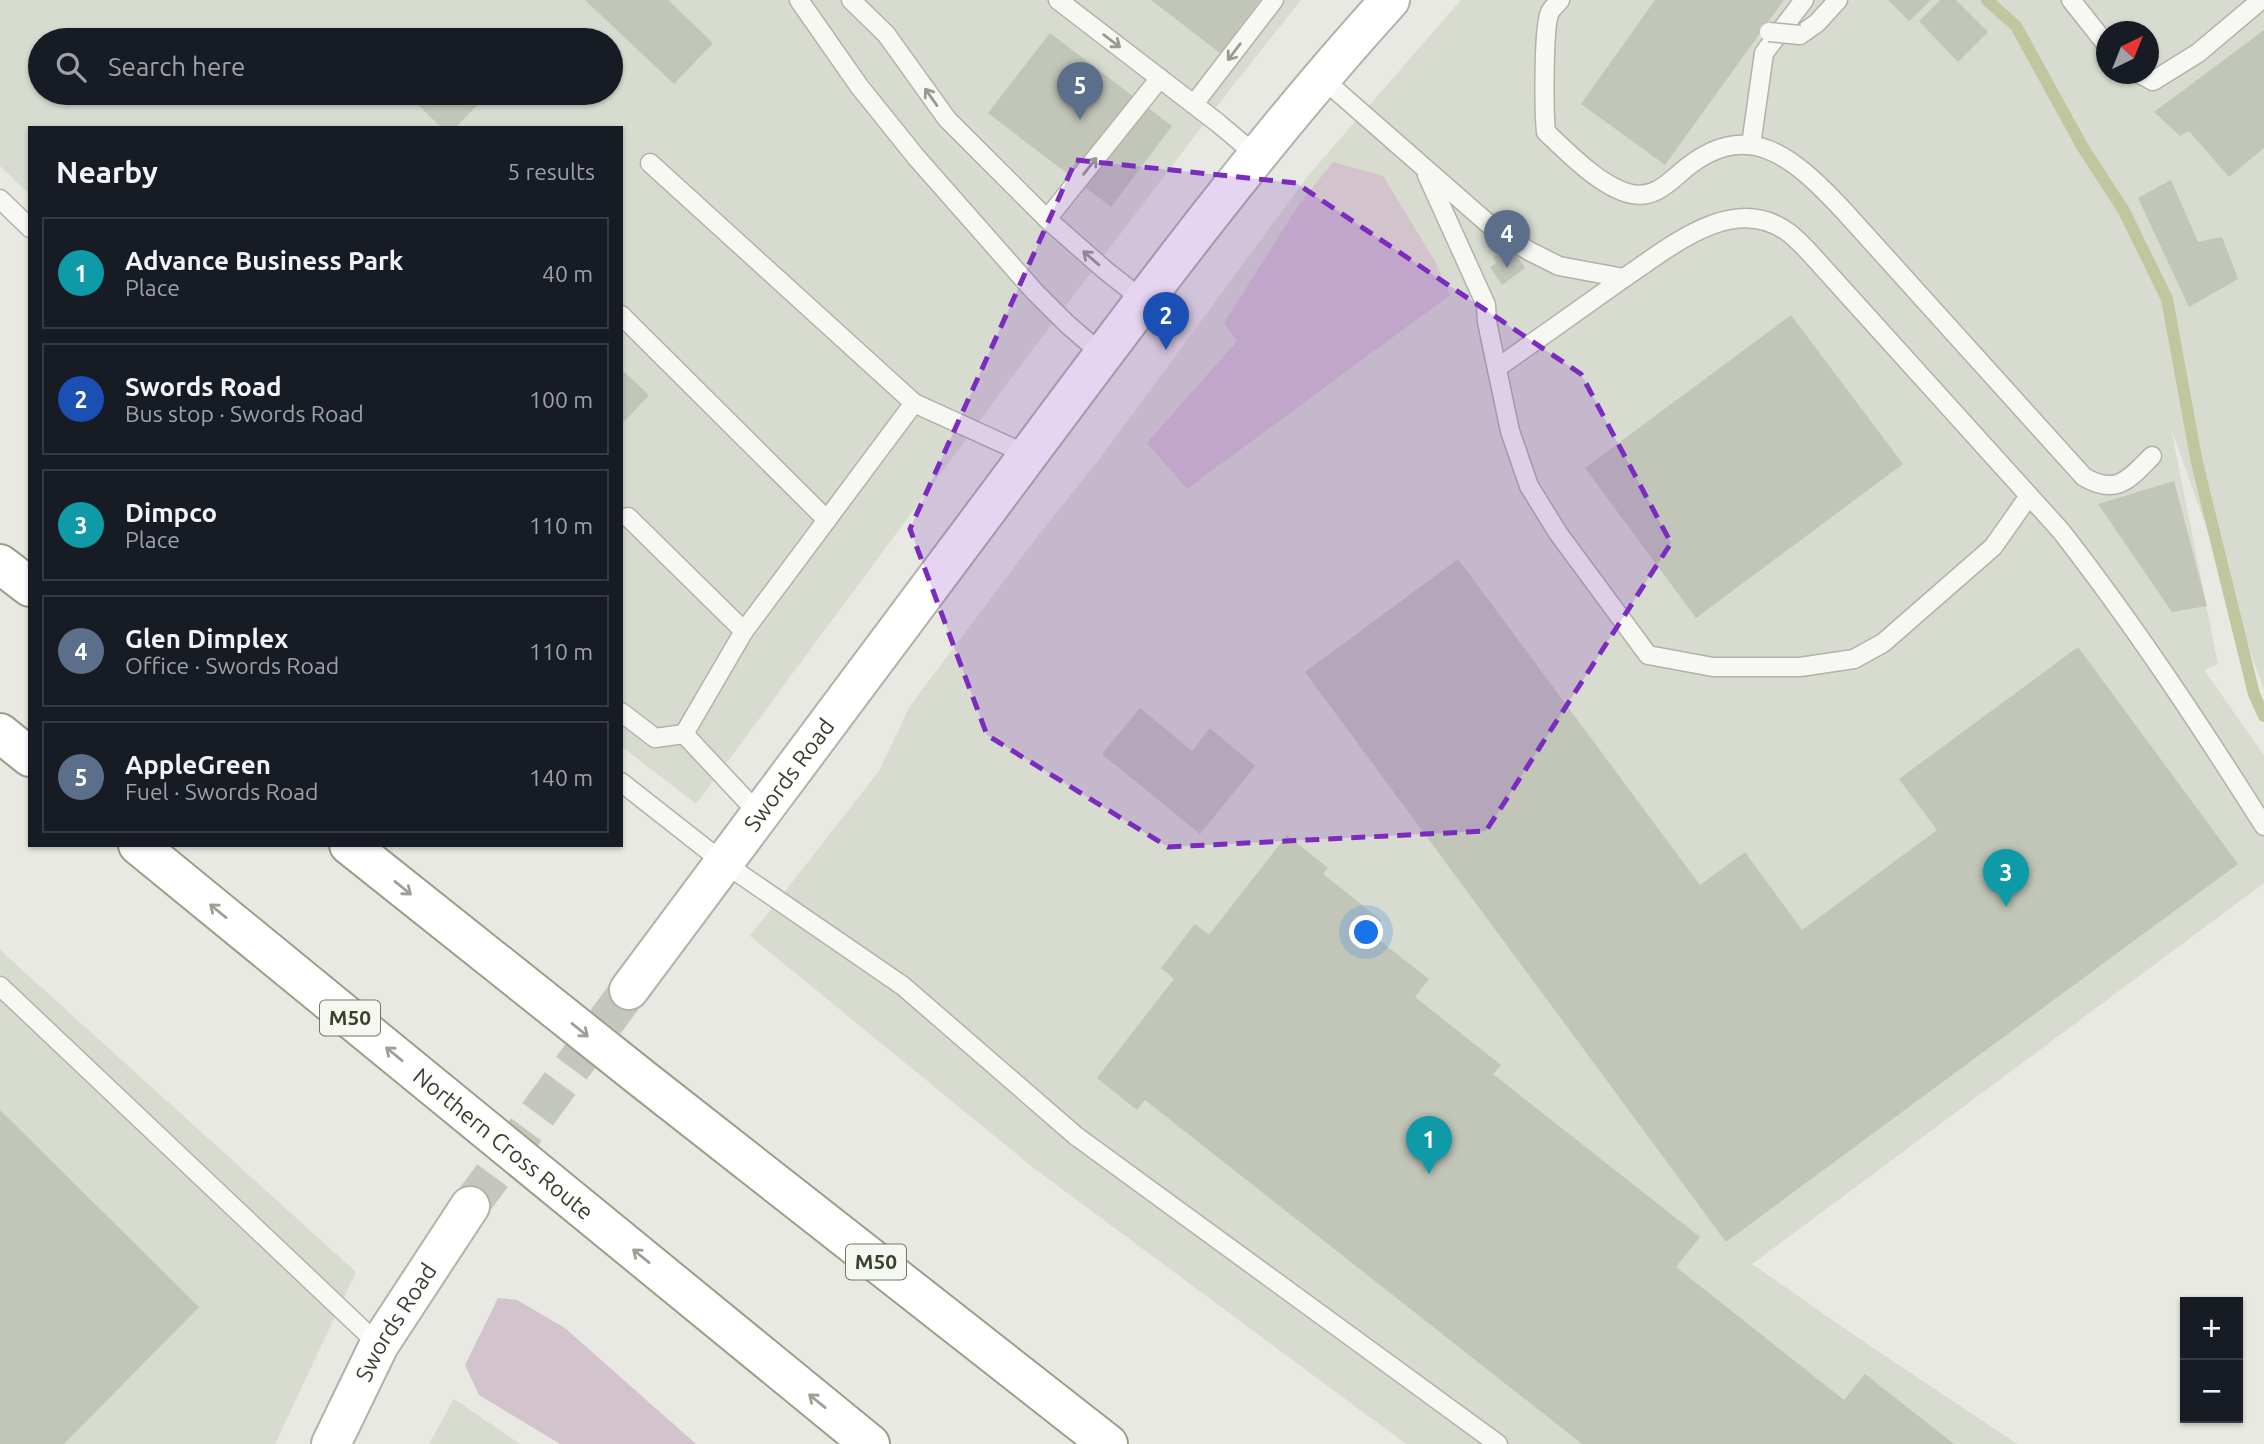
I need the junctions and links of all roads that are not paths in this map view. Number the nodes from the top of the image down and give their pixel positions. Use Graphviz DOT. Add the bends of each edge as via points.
graph roads {
  1 [pos="799,0"];
  2 [pos="851,0"];
  3 [pos="1058,0"];
  4 [pos="1274,0"];
  5 [pos="1390,0"];
  6 [pos="1560,0"];
  7 [pos="1804,0"];
  8 [pos="1838,0"];
  9 [pos="2071,0"];
  10 [pos="2261,0"];
  11 [pos="1766,30"];
  12 [pos="2096,31"];
  13 [pos="2159,77"];
  14 [pos="1160,78"];
  15 [pos="1322,78"];
  16 [pos="1194,104"];
  17 [pos="1751,145"];
  18 [pos="1257,156"];
  19 [pos="650,163"];
  20 [pos="1425,170"];
  21 [pos="0,199"];
  22 [pos="1047,219"];
  23 [pos="28,226"];
  24 [pos="1624,278"];
  25 [pos="1144,301"];
  26 [pos="623,317"];
  27 [pos="1103,355"];
  28 [pos="1497,368"];
  29 [pos="914,402"];
  30 [pos="1028,456"];
  31 [pos="2152,456"];
  32 [pos="2029,496"];
  33 [pos="628,517"];
  34 [pos="827,520"];
  35 [pos="0,564"];
  36 [pos="28,585"];
  37 [pos="744,631"];
  38 [pos="623,714"];
  39 [pos="0,733"];
  40 [pos="684,734"];
  41 [pos="28,755"];
  42 [pos="623,784"];
  43 [pos="759,814"];
  44 [pos="2264,826"];
  45 [pos="140,847"];
  46 [pos="352,847"];
  47 [pos="724,863"];
  48 [pos="0,986"];
  49 [pos="629,990"];
  50 [pos="644,1080"];
  51 [pos="470,1206"];
  52 [pos="379,1345"];
  53 [pos="331,1444"];
  54 [pos="870,1444"];
  55 [pos="1082,1444"];
  56 [pos="1108,1444"];
  57 [pos="1498,1444"];
  1 -- 27 [label="lane" via="859,86 925,167 1034,290"];
  22 -- 2 [label="lane, one-way" via="947,119 886,34"];
  3 -- 14 [label="lane, one-way"];
  4 -- 16 [label="lane, one-way"];
  5 -- 15 [label="main road, Swords Road"];
  6 -- 17 [label="lane" via="1550,11 1546,33 1546,132 1598,178 1632,194 1661,190 1710,152"];
  7 -- 17 [label="lane" via="1764,53"];
  8 -- 11 [label="lane, bridge" via="1800,35"];
  9 -- 12 [label="lane"];
  10 -- 13 [label="lane" via="2198,53"];
  14 -- 16 [label="lane"];
  22 -- 14 [label="lane, one-way"];
  15 -- 18 [label="main road, Swords Road"];
  15 -- 20 [label="lane"];
  16 -- 18 [label="lane"];
  17 -- 31 [label="lane" via="1780,154 1821,187 2084,477 2106,486 2128,480"];
  18 -- 25 [label="main road, Swords Road"];
  19 -- 29 [label="lane"];
  20 -- 24 [label="lane" via="1492,227 1529,251 1559,266"];
  20 -- 28 [label="lane" via="1486,305"];
  21 -- 23 [label="lane"];
  25 -- 22 [label="lane, one-way"];
  24 -- 28 [label="lane"];
  24 -- 32 [label="lane" via="1694,231 1713,224 1749,219 1779,227 1809,252"];
  25 -- 27 [label="main road, Swords Road"];
  26 -- 34 [label="lane"];
  27 -- 30 [label="main road, Swords Road"];
  28 -- 32 [label="lane" via="1510,431 1529,486 1648,655 1713,667 1800,667 1854,659 1883,643 1993,547"];
  29 -- 30 [label="lane"];
  29 -- 34 [label="lane"];
  30 -- 43 [label="main road, Swords Road"];
  32 -- 44 [label="lane" via="2132,627"];
  33 -- 37 [label="lane"];
  34 -- 37 [label="lane"];
  35 -- 36 [label="main road"];
  37 -- 40 [label="lane"];
  38 -- 40 [label="lane" via="655,738"];
  39 -- 41 [label="main road"];
  40 -- 43 [label="lane"];
  42 -- 47 [label="lane"];
  43 -- 47 [label="main road, Swords Road"];
  54 -- 45 [label="main road, Northern Cross Route / M50, one-way"];
  46 -- 50 [label="main road, M50, one-way"];
  47 -- 49 [label="main road, Swords Road"];
  47 -- 57 [label="lane" via="902,986 1076,1136"];
  48 -- 52 [label="lane"];
  50 -- 55 [label="main road, M50"];
  50 -- 56 [label="main road, M50"];
  51 -- 52 [label="main road, Swords Road"];
  52 -- 53 [label="main road, Swords Road"];
}
